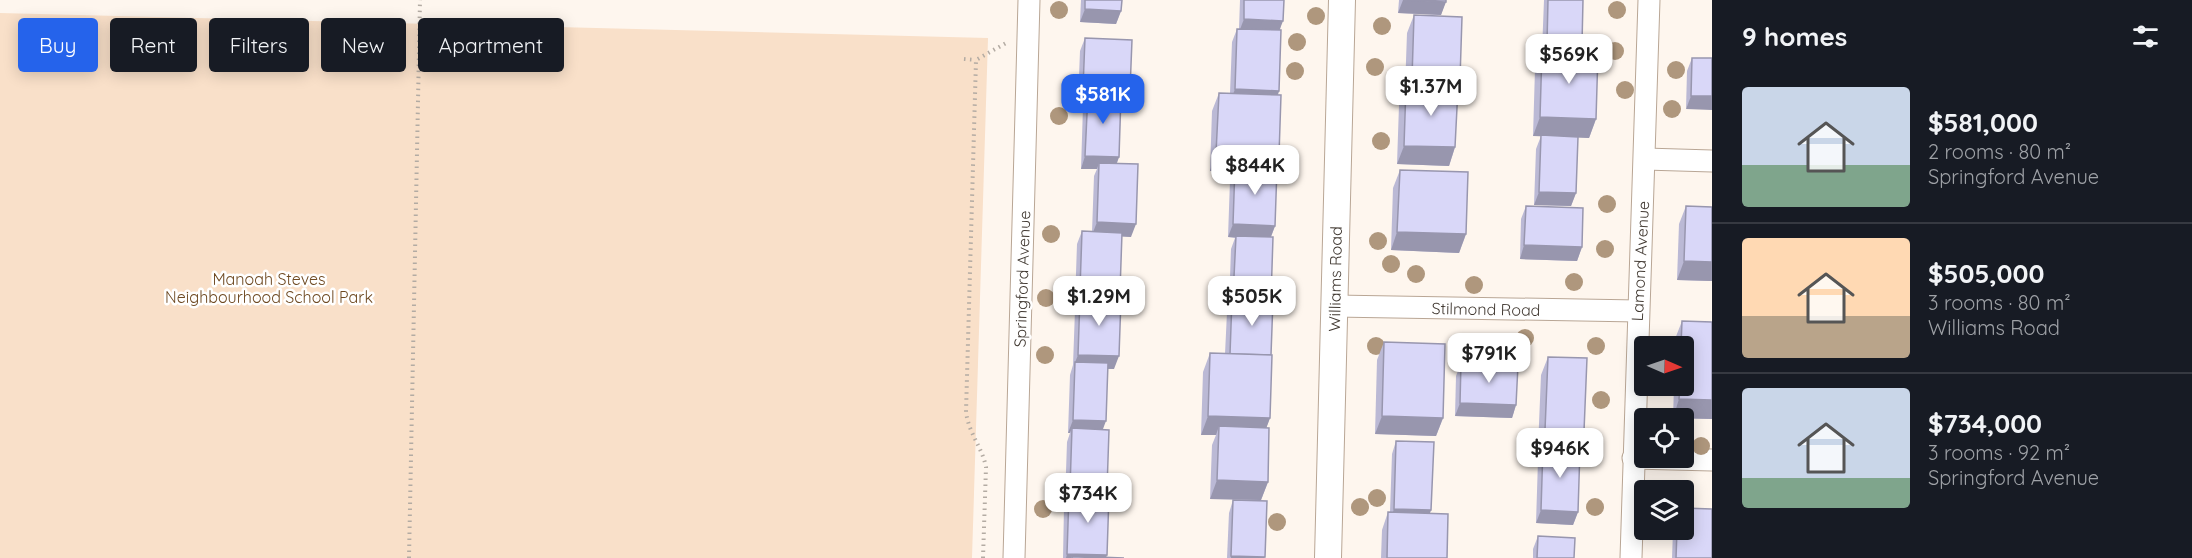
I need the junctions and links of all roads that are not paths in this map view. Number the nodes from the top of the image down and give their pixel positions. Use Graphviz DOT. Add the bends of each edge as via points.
graph roads {
  1 [pos="1029,0"];
  2 [pos="1342,0"];
  3 [pos="1649,0"];
  4 [pos="1645,159"];
  5 [pos="1712,161"];
  6 [pos="1335,306"];
  7 [pos="1638,311"];
  8 [pos="1633,458"];
  9 [pos="1712,460"];
  10 [pos="1014,558"];
  11 [pos="1328,558"];
  12 [pos="1631,558"];
  1 -- 10 [label="street, Springford Avenue"];
  2 -- 6 [label="street, Williams Road"];
  3 -- 4 [label="street, Lamond Avenue"];
  4 -- 5 [label="street"];
  4 -- 7 [label="street, Lamond Avenue"];
  6 -- 7 [label="street, Stilmond Road"];
  6 -- 11 [label="street, Williams Road"];
  7 -- 8 [label="street, Lamond Avenue"];
  8 -- 9 [label="street"];
  8 -- 12 [label="street, Lamond Avenue"];
}
